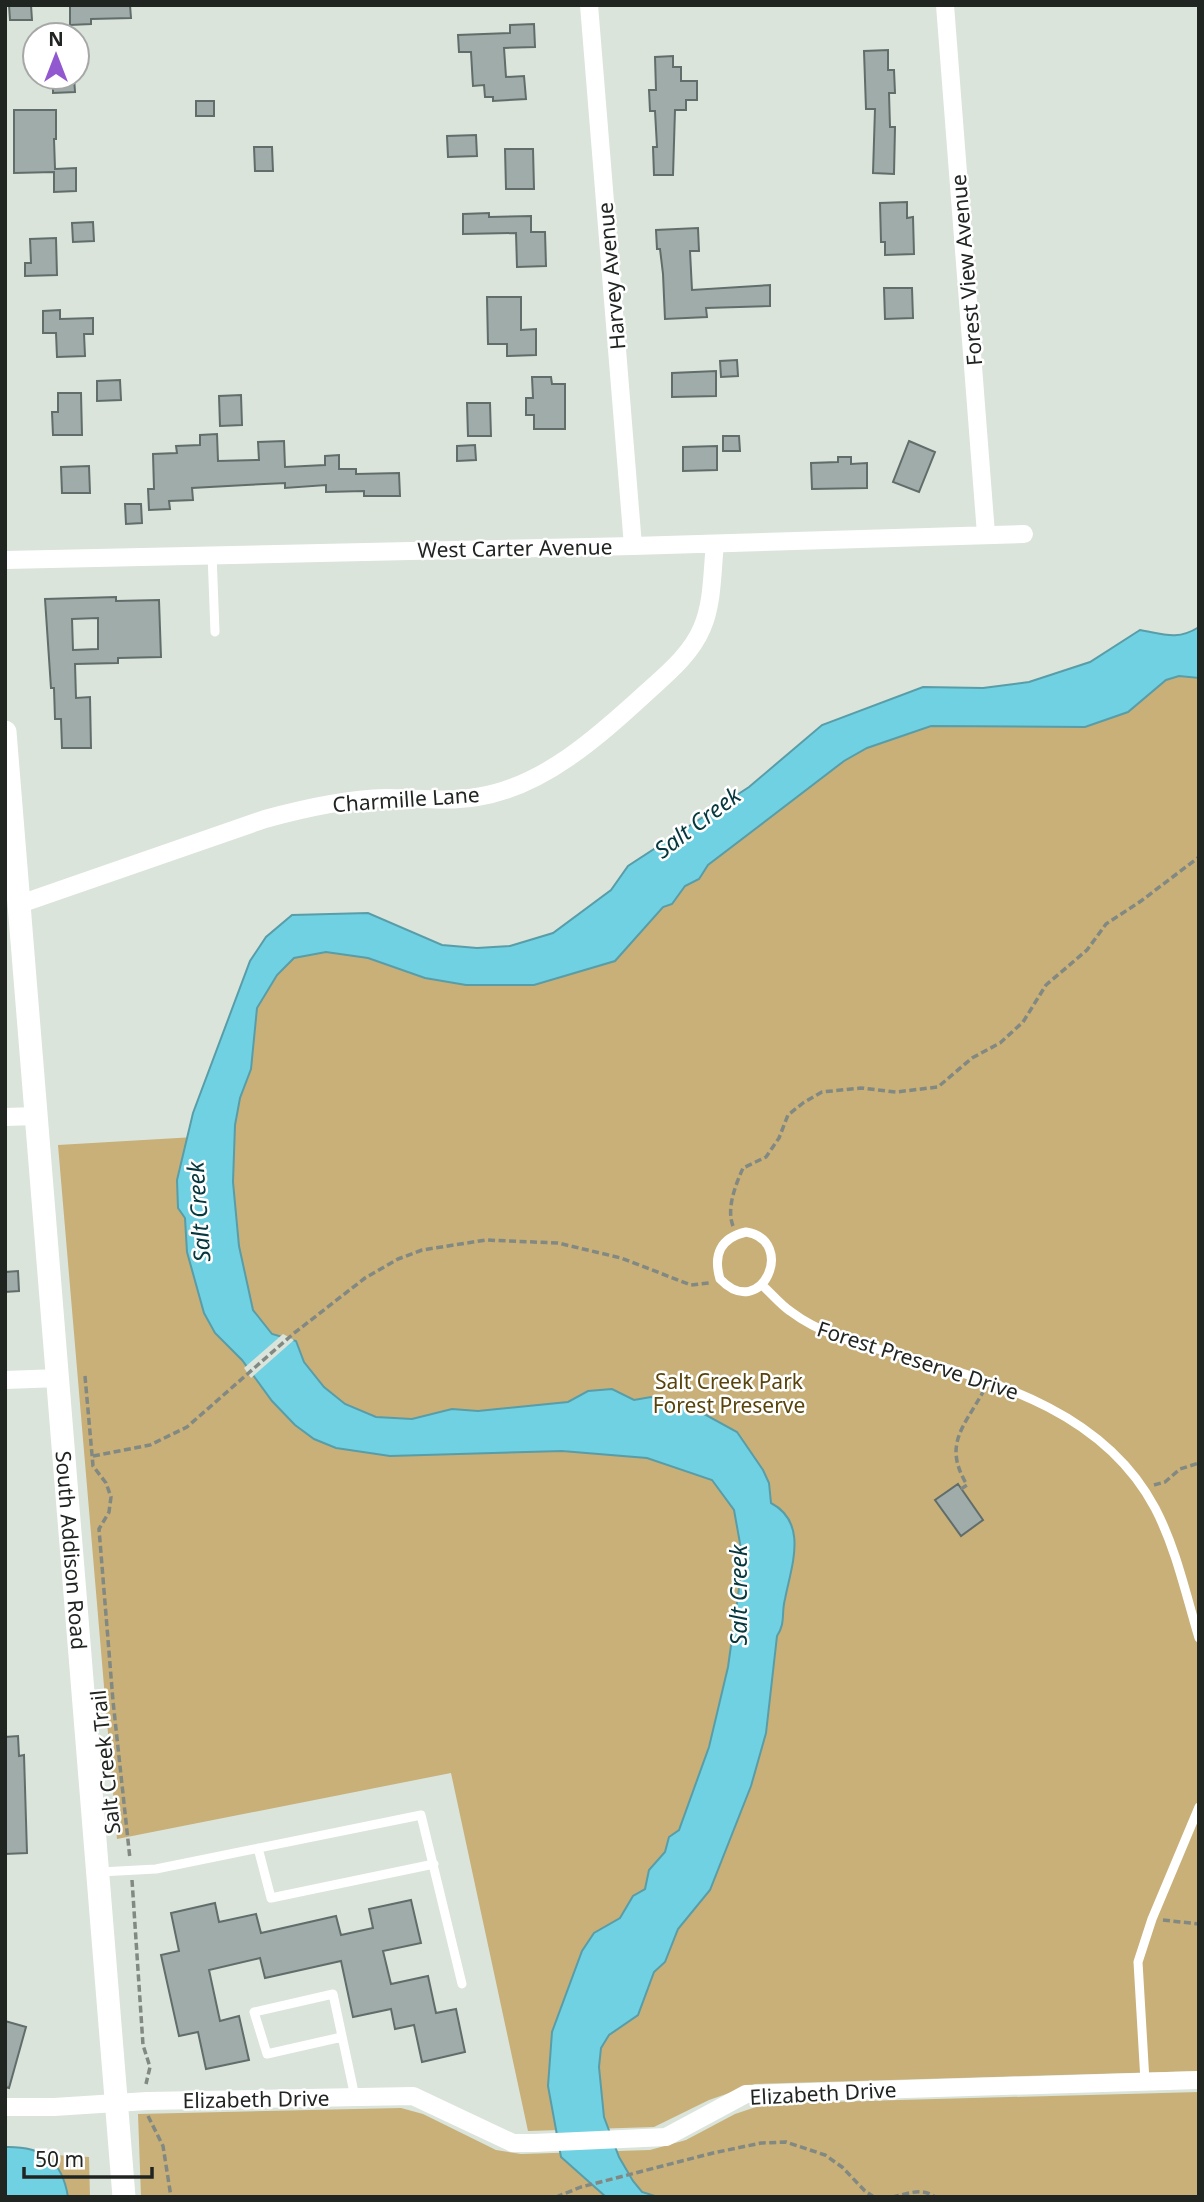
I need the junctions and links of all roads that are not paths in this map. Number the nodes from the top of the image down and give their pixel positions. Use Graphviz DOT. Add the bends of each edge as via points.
graph roads {
  1 [pos="589,5"];
  2 [pos="945,5"];
  3 [pos="986,534"];
  4 [pos="1024,534"];
  5 [pos="715,544"];
  6 [pos="633,546"];
  7 [pos="212,554"];
  8 [pos="5,560"];
  9 [pos="215,632"];
  10 [pos="5,732"];
  11 [pos="20,904"];
  12 [pos="37,1116"];
  13 [pos="5,1117"];
  14 [pos="763,1286"];
  15 [pos="59,1378"];
  16 [pos="5,1380"];
  17 [pos="1199,1638"];
  18 [pos="1199,1807"];
  19 [pos="258,1848"];
  20 [pos="434,1864"];
  21 [pos="98,1872"];
  22 [pos="463,1984"];
  23 [pos="342,2037"];
  24 [pos="1199,2080"];
  25 [pos="1145,2081"];
  26 [pos="355,2097"];
  27 [pos="117,2102"];
  28 [pos="5,2107"];
  29 [pos="124,2197"];
  1 -- 6 [label="street, Harvey Avenue"];
  2 -- 3 [label="street, Forest View Avenue"];
  3 -- 4 [label="street, West Carter Avenue"];
  3 -- 5 [label="street, West Carter Avenue"];
  5 -- 6 [label="street, West Carter Avenue"];
  5 -- 11 [label="street, Charmille Lane" via="708,608 693,644 624,713 545,772 477,797 384,798 293,811"];
  6 -- 7 [label="street, West Carter Avenue"];
  7 -- 8 [label="street, West Carter Avenue"];
  7 -- 9 [label="lane"];
  10 -- 11 [label="street, South Addison Road"];
  11 -- 12 [label="street, South Addison Road"];
  12 -- 13 [label="street"];
  12 -- 15 [label="street, South Addison Road"];
  14 -- 14 [label="lane" via="770,1275 769,1250 756,1233 737,1234 719,1248 716,1267 720,1279 735,1291"];
  14 -- 17 [label="lane, Forest Preserve Drive" via="788,1310 820,1330 1019,1392 1102,1442 1123,1462 1156,1509"];
  15 -- 16 [label="street"];
  15 -- 21 [label="street, South Addison Road"];
  18 -- 25 [label="lane" via="1138,1962"];
  19 -- 20 [label="lane" via="421,1815"];
  19 -- 20 [label="lane" via="271,1898"];
  19 -- 21 [label="lane" via="156,1869"];
  20 -- 22 [label="lane"];
  21 -- 27 [label="street, South Addison Road"];
  23 -- 23 [label="lane" via="333,1994 254,2012 267,2054"];
  23 -- 26 [label="lane"];
  24 -- 25 [label="street, Elizabeth Drive"];
  25 -- 26 [label="street, Elizabeth Drive" via="746,2094 666,2137 534,2143 513,2143 413,2095"];
  26 -- 27 [label="street, Elizabeth Drive"];
  27 -- 28 [label="street, Elizabeth Drive"];
  27 -- 29 [label="street, South Addison Road"];
}
